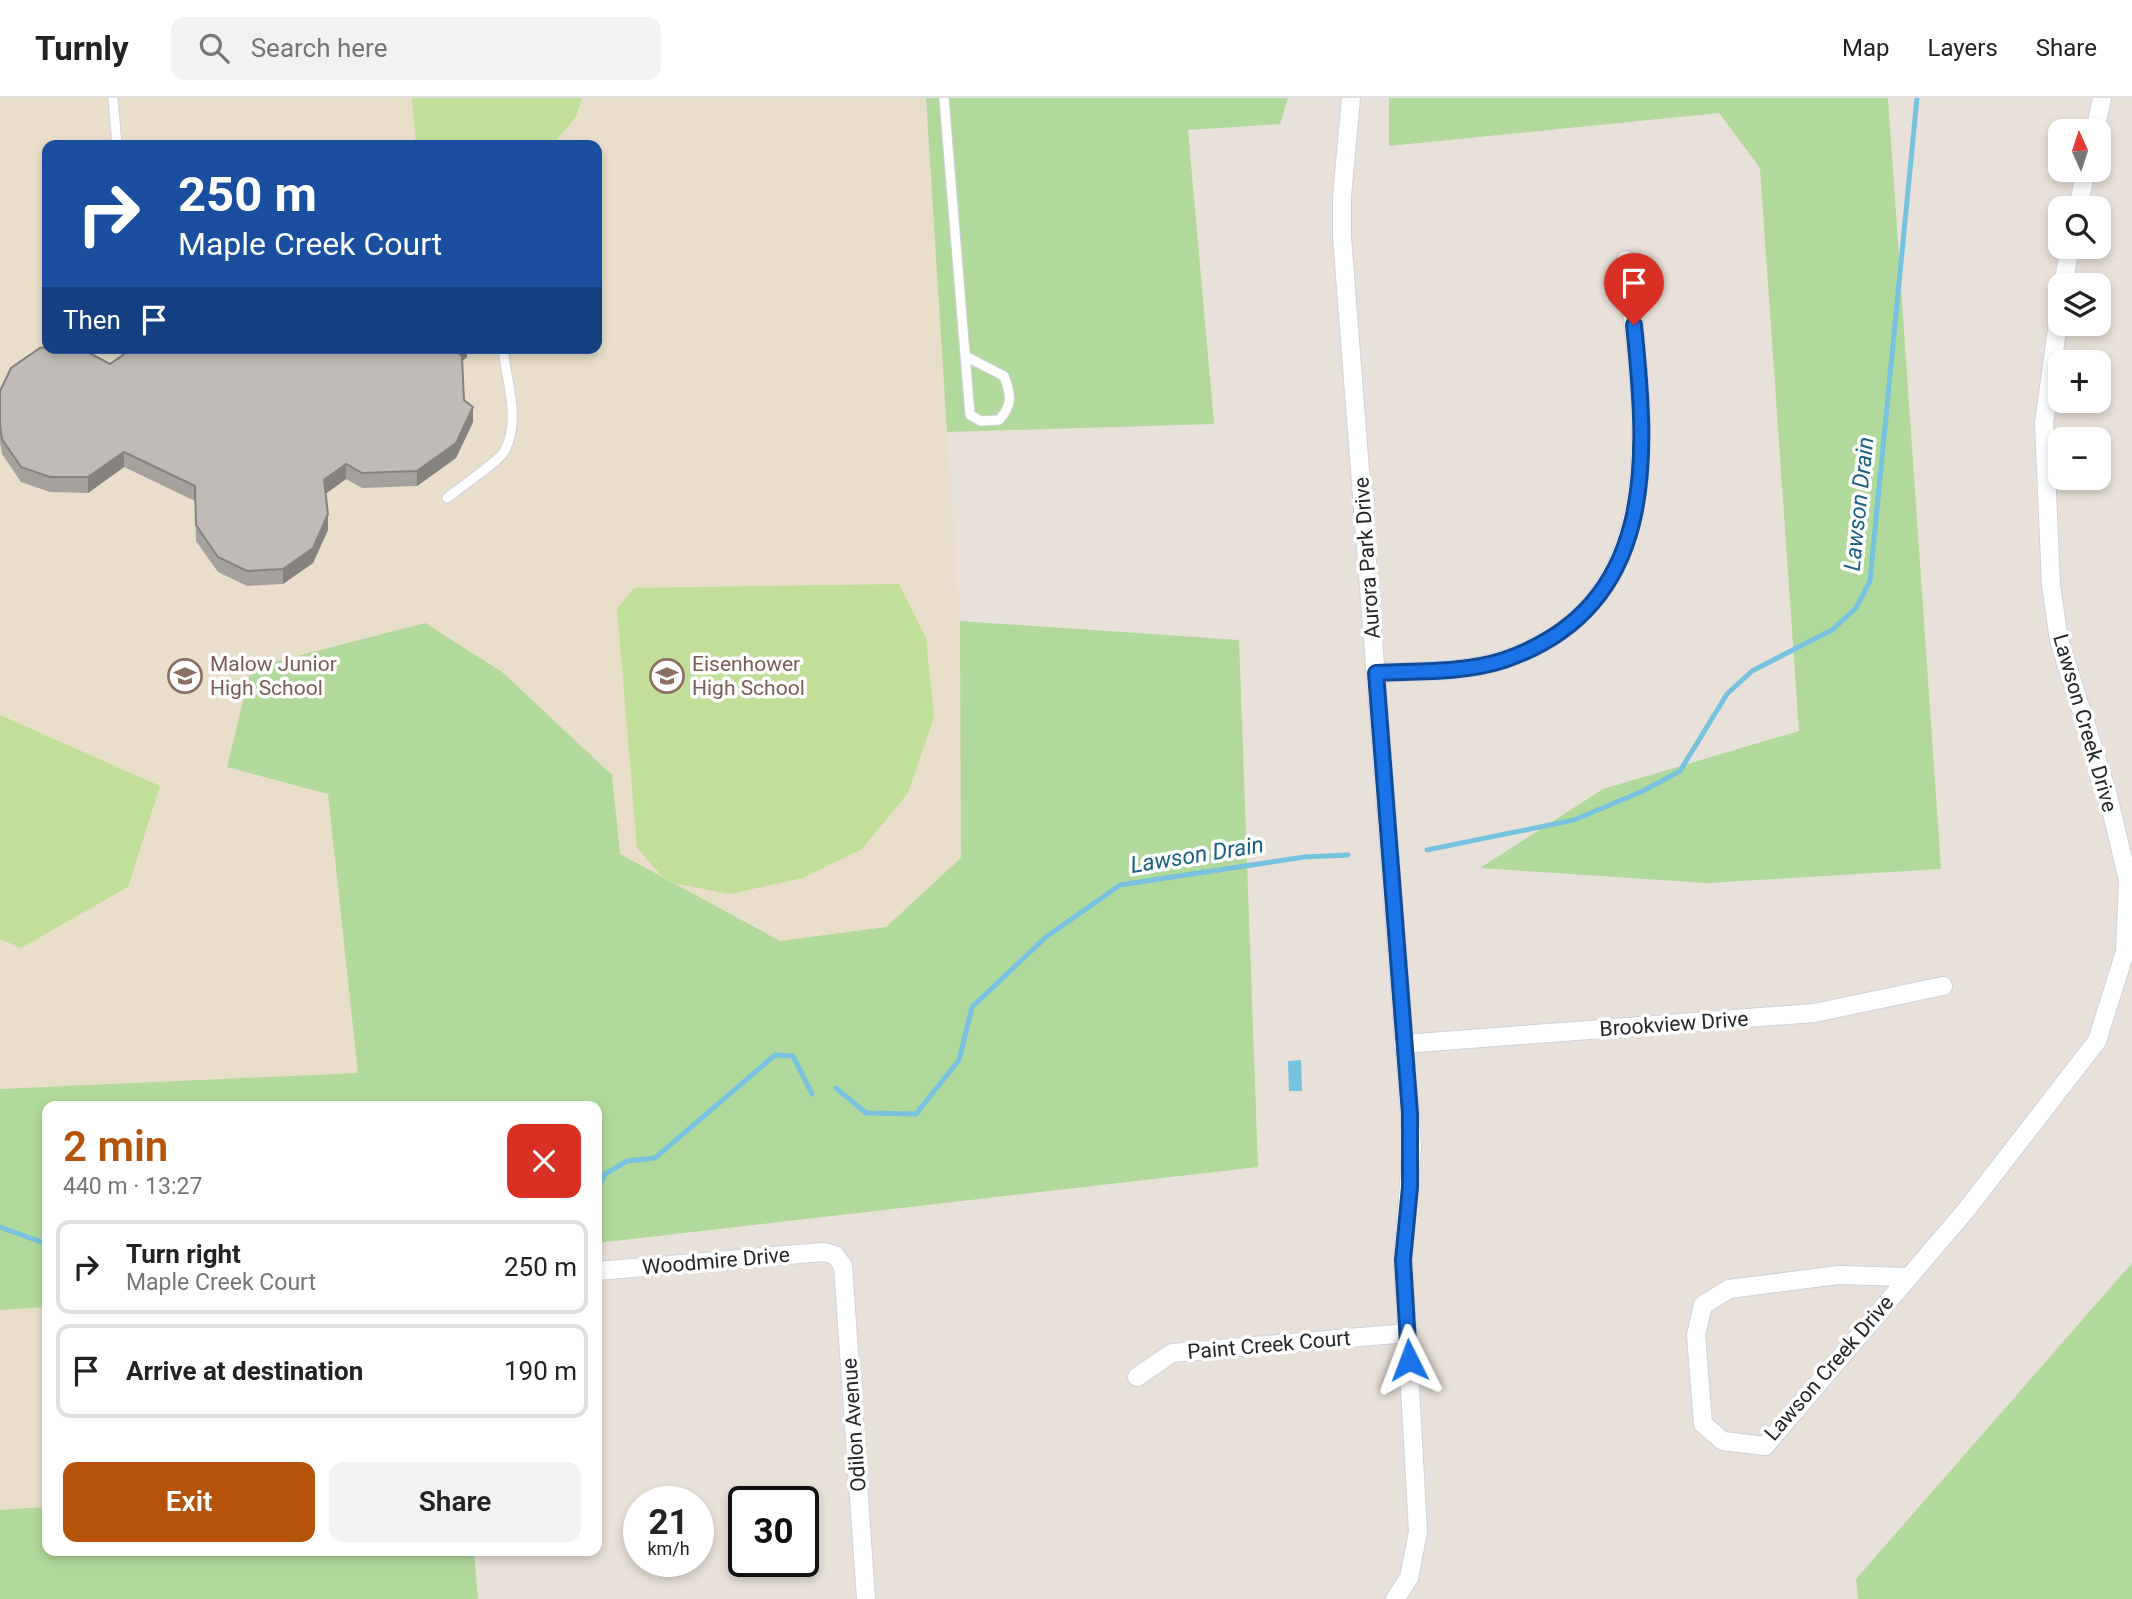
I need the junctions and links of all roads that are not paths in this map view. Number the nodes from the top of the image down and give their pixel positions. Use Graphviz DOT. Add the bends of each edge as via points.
graph roads {
  1 [pos="113,98"];
  2 [pos="944,98"];
  3 [pos="1351,98"];
  4 [pos="2102,98"];
  5 [pos="2098,119"];
  6 [pos="117,140"];
  7 [pos="1626,260"];
  8 [pos="2056,336"];
  9 [pos="504,354"];
  10 [pos="965,356"];
  11 [pos="447,498"];
  12 [pos="1376,673"];
  13 [pos="2130,915"];
  14 [pos="1943,986"];
  15 [pos="1403,1044"];
  16 [pos="835,1255"];
  17 [pos="602,1271"];
  18 [pos="1908,1277"];
  19 [pos="1408,1333"];
  20 [pos="1137,1377"];
  21 [pos="866,1599"];
  22 [pos="1395,1599"];
  1 -- 6 [label="lane"];
  2 -- 10 [label="lane"];
  3 -- 12 [label="street, Aurora Park Drive" via="1342,237"];
  4 -- 5 [label="street"];
  7 -- 12 [label="street" via="1639,394 1640,486 1619,559 1597,598 1545,643 1501,661"];
  8 -- 13 [label="street, Lawson Creek Drive" via="2044,423 2059,640 2107,792 2128,880"];
  9 -- 11 [label="lane" via="512,395 505,451"];
  10 -- 10 [label="lane" via="970,415 981,421 999,420 1009,409 1004,376"];
  12 -- 15 [label="street, Aurora Park Drive"];
  13 -- 18 [label="street, Lawson Creek Drive" via="2125,952 2097,1041 1967,1209"];
  14 -- 15 [label="street, Brookview Drive" via="1814,1013"];
  15 -- 19 [label="street, Aurora Park Drive" via="1412,1145 1403,1260"];
  16 -- 17 [label="street, Woodmire Drive" via="823,1252"];
  16 -- 21 [label="street, Odilon Avenue" via="843,1266"];
  18 -- 18 [label="street, Lawson Creek Drive" via="1765,1446 1723,1441 1703,1424 1696,1335 1703,1305 1728,1289 1838,1275"];
  19 -- 20 [label="street, Paint Creek Court" via="1172,1353"];
  19 -- 22 [label="street, Aurora Park Drive" via="1418,1532 1409,1578"];
}
